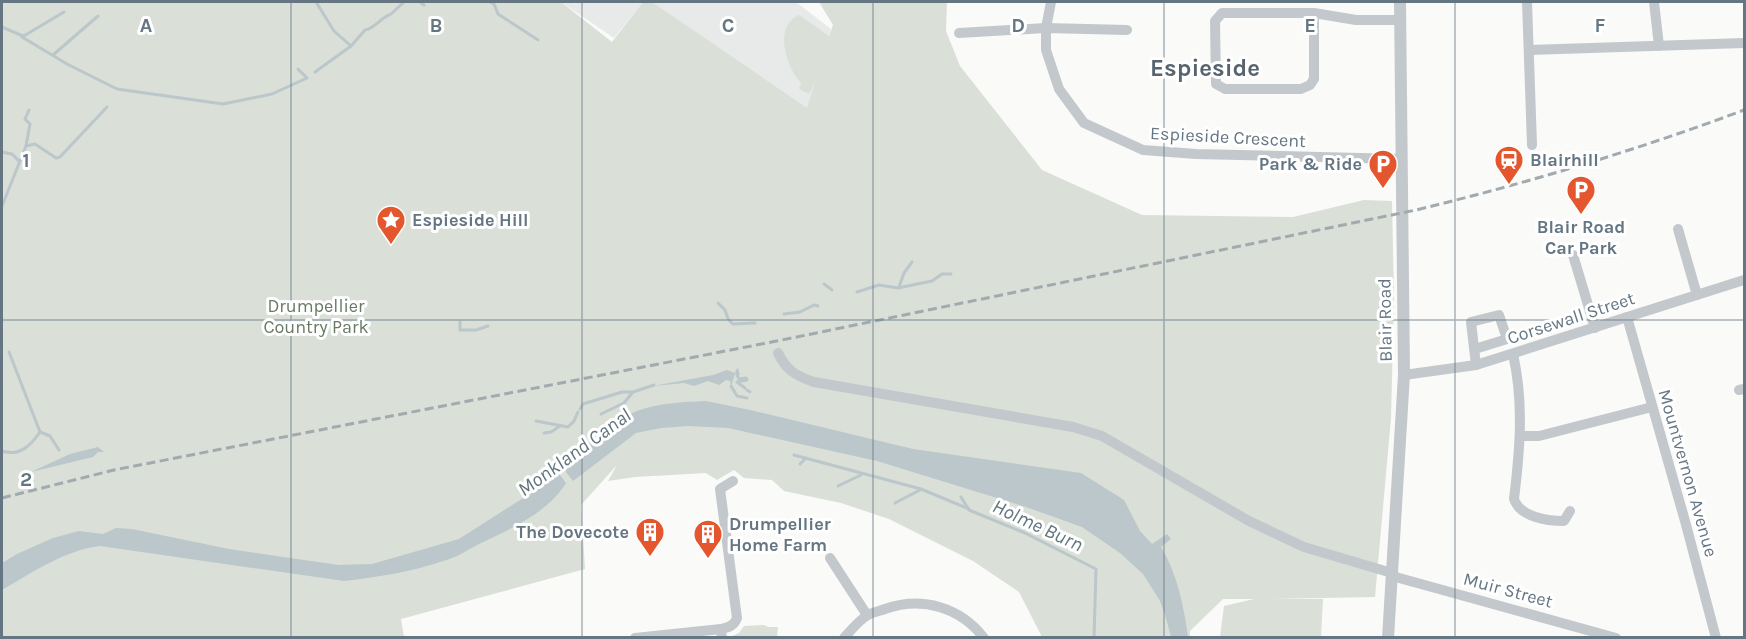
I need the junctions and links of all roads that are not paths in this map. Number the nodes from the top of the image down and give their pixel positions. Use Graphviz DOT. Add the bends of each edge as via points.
graph roads {
  1 [pos="1051,2"];
  2 [pos="1400,2"];
  3 [pos="1527,2"];
  4 [pos="1654,2"];
  5 [pos="1314,13"];
  6 [pos="1400,20"];
  7 [pos="1046,28"];
  8 [pos="1127,30"];
  9 [pos="959,33"];
  10 [pos="1740,44"];
  11 [pos="1659,46"];
  12 [pos="1529,50"];
  13 [pos="1532,146"];
  14 [pos="1401,159"];
  15 [pos="1678,229"];
  16 [pos="1573,255"];
  17 [pos="1744,280"];
  18 [pos="1696,295"];
  19 [pos="1627,317"];
  20 [pos="1595,328"];
  21 [pos="1475,349"];
  22 [pos="778,353"];
  23 [pos="1513,354"];
  24 [pos="1476,365"];
  25 [pos="1404,375"];
  26 [pos="1652,407"];
  27 [pos="1521,436"];
  28 [pos="733,481"];
  29 [pos="1570,511"];
  30 [pos="830,558"];
  31 [pos="1392,574"];
  32 [pos="867,615"];
  33 [pos="721,633"];
  34 [pos="659,636"];
  35 [pos="635,638"];
  36 [pos="844,638"];
  37 [pos="984,638"];
  38 [pos="1388,638"];
  39 [pos="1616,638"];
  40 [pos="1716,638"];
  1 -- 7 [label="street, Espieside Crescent"];
  2 -- 6 [label="street, Blair Road"];
  3 -- 12 [label="street"];
  4 -- 11 [label="street"];
  5 -- 5 [label="street" via="1220,15 1215,21 1216,84 1225,88 1310,86 1314,79"];
  5 -- 6 [label="street" via="1356,20"];
  6 -- 14 [label="street, Blair Road"];
  7 -- 8 [label="street"];
  7 -- 9 [label="street"];
  7 -- 14 [label="street, Espieside Crescent" via="1046,50 1059,89 1084,123 1143,150"];
  10 -- 11 [label="street"];
  11 -- 12 [label="street"];
  12 -- 13 [label="street"];
  14 -- 25 [label="street, Blair Road"];
  15 -- 18 [label="street"];
  16 -- 20 [label="street"];
  17 -- 18 [label="street, Corsewall Street"];
  18 -- 19 [label="street, Corsewall Street"];
  19 -- 20 [label="street, Corsewall Street"];
  19 -- 26 [label="street, Mountvernon Avenue"];
  20 -- 23 [label="street, Corsewall Street"];
  21 -- 24 [label="street"];
  22 -- 31 [label="street, Muir Street" via="793,374 814,382 1073,427 1102,436 1249,522 1304,547"];
  23 -- 24 [label="street, Corsewall Street"];
  23 -- 27 [label="street" via="1520,390"];
  24 -- 25 [label="street, Corsewall Street"];
  25 -- 31 [label="street, Blair Road"];
  26 -- 27 [label="street" via="1539,436"];
  26 -- 40 [label="street, Mountvernon Avenue"];
  27 -- 29 [label="street" via="1516,504 1526,514 1557,521 1564,521"];
  28 -- 33 [label="street" via="720,489 736,618"];
  30 -- 32 [label="street"];
  31 -- 38 [label="street, Blair Road"];
  31 -- 39 [label="street, Muir Street"];
  32 -- 36 [label="street"];
  32 -- 37 [label="street" via="899,604 938,606 968,620"];
  33 -- 34 [label="street"];
  34 -- 35 [label="street"];
}
